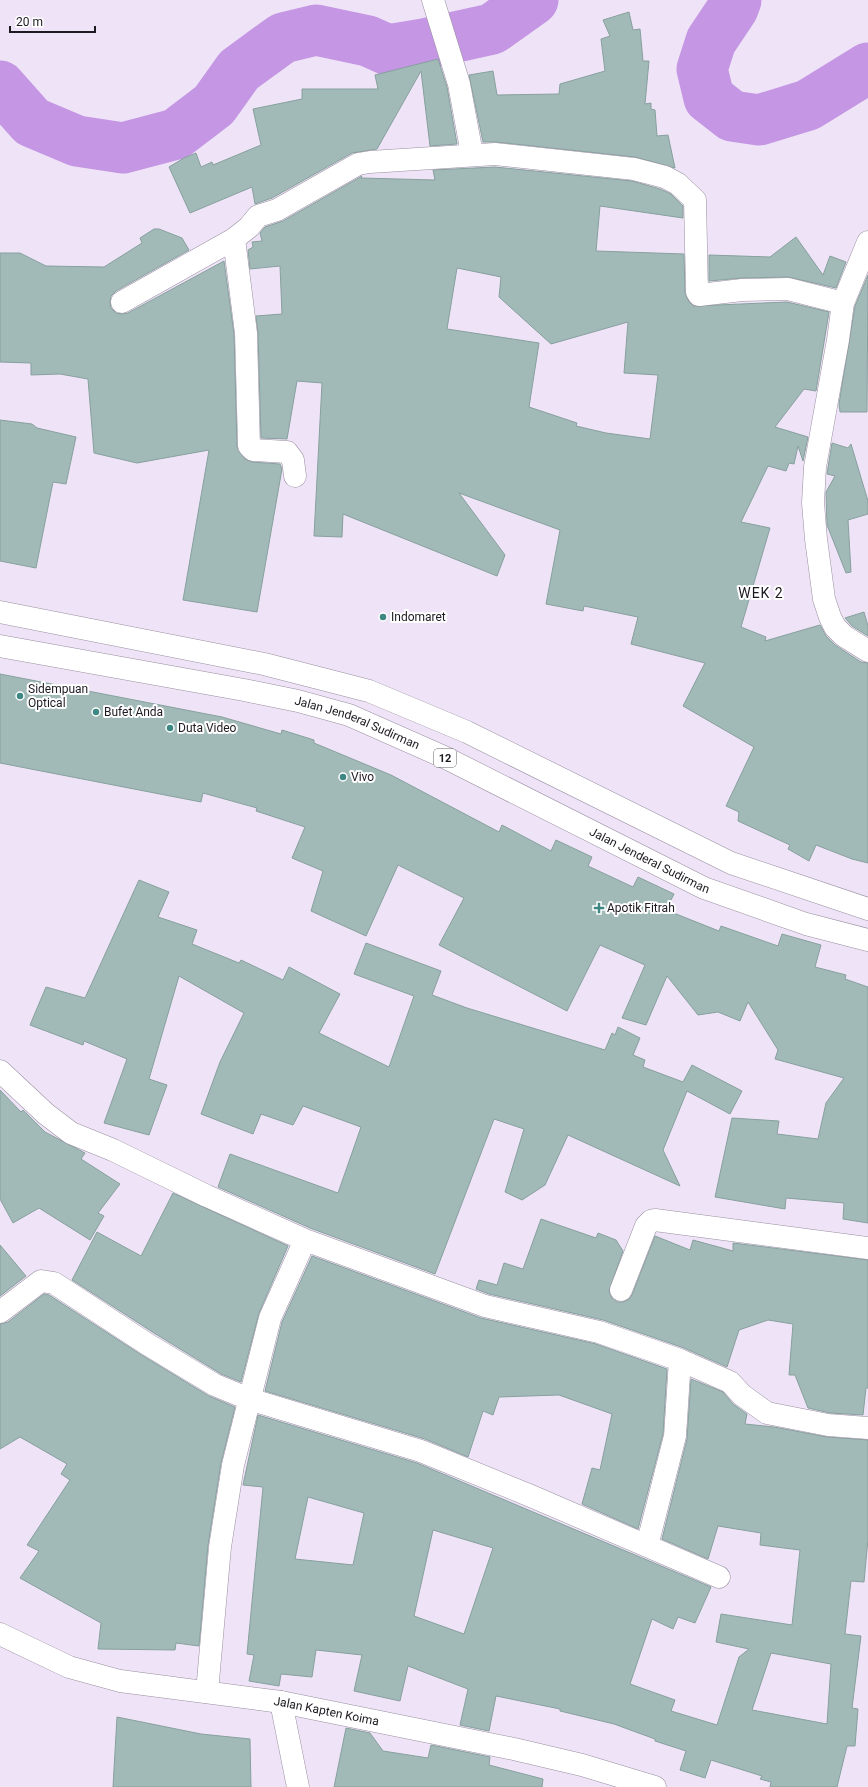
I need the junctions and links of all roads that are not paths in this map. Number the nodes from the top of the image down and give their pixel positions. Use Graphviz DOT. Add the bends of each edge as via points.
graph roads {
  1 [pos="433,0"];
  2 [pos="472,154"];
  3 [pos="234,239"];
  4 [pos="868,242"];
  5 [pos="122,302"];
  6 [pos="843,304"];
  7 [pos="295,476"];
  8 [pos="0,612"];
  9 [pos="0,646"];
  10 [pos="868,651"];
  11 [pos="868,909"];
  12 [pos="868,940"];
  13 [pos="0,1071"];
  14 [pos="305,1240"];
  15 [pos="868,1248"];
  16 [pos="621,1290"];
  17 [pos="0,1312"];
  18 [pos="680,1360"];
  19 [pos="249,1399"];
  20 [pos="868,1428"];
  21 [pos="647,1546"];
  22 [pos="719,1577"];
  23 [pos="0,1634"];
  24 [pos="207,1692"];
  25 [pos="282,1702"];
  26 [pos="298,1787"];
  27 [pos="655,1787"];
  1 -- 2 [label="main road" via="459,84"];
  2 -- 3 [label="main road" via="358,164 277,210 258,216"];
  2 -- 6 [label="main road" via="495,154 634,169 665,177 678,184 695,200 699,295 742,290 788,289"];
  3 -- 5 [label="main road"];
  3 -- 7 [label="main road" via="246,333 249,446 253,450 287,452 293,460"];
  4 -- 6 [label="main road"];
  6 -- 10 [label="main road" via="814,466 814,517 824,599 830,617 844,636"];
  8 -- 11 [label="main road" via="264,664 369,691 467,732 731,863"];
  9 -- 12 [label="main road, Jalan Jenderal Sudirman / 12" via="244,690 298,701 350,716 444,757 704,888 806,924"];
  13 -- 14 [label="main road" via="46,1114 71,1133 113,1150"];
  14 -- 18 [label="main road" via="485,1306 599,1332"];
  14 -- 19 [label="main road" via="270,1318"];
  15 -- 16 [label="main road" via="654,1220 646,1226"];
  17 -- 19 [label="main road" via="41,1281 54,1283 215,1385"];
  18 -- 20 [label="main road" via="730,1382 742,1395 767,1413 828,1425"];
  18 -- 21 [label="main road" via="675,1436"];
  19 -- 21 [label="main road" via="421,1451"];
  19 -- 24 [label="main road" via="233,1465 220,1547"];
  21 -- 22 [label="main road"];
  23 -- 24 [label="main road, Jalan Kapten Koima" via="69,1667 90,1674 120,1681"];
  24 -- 25 [label="main road, Jalan Kapten Koima"];
  25 -- 26 [label="main road"];
  25 -- 27 [label="main road, Jalan Kapten Koima" via="514,1749 582,1765"];
}
